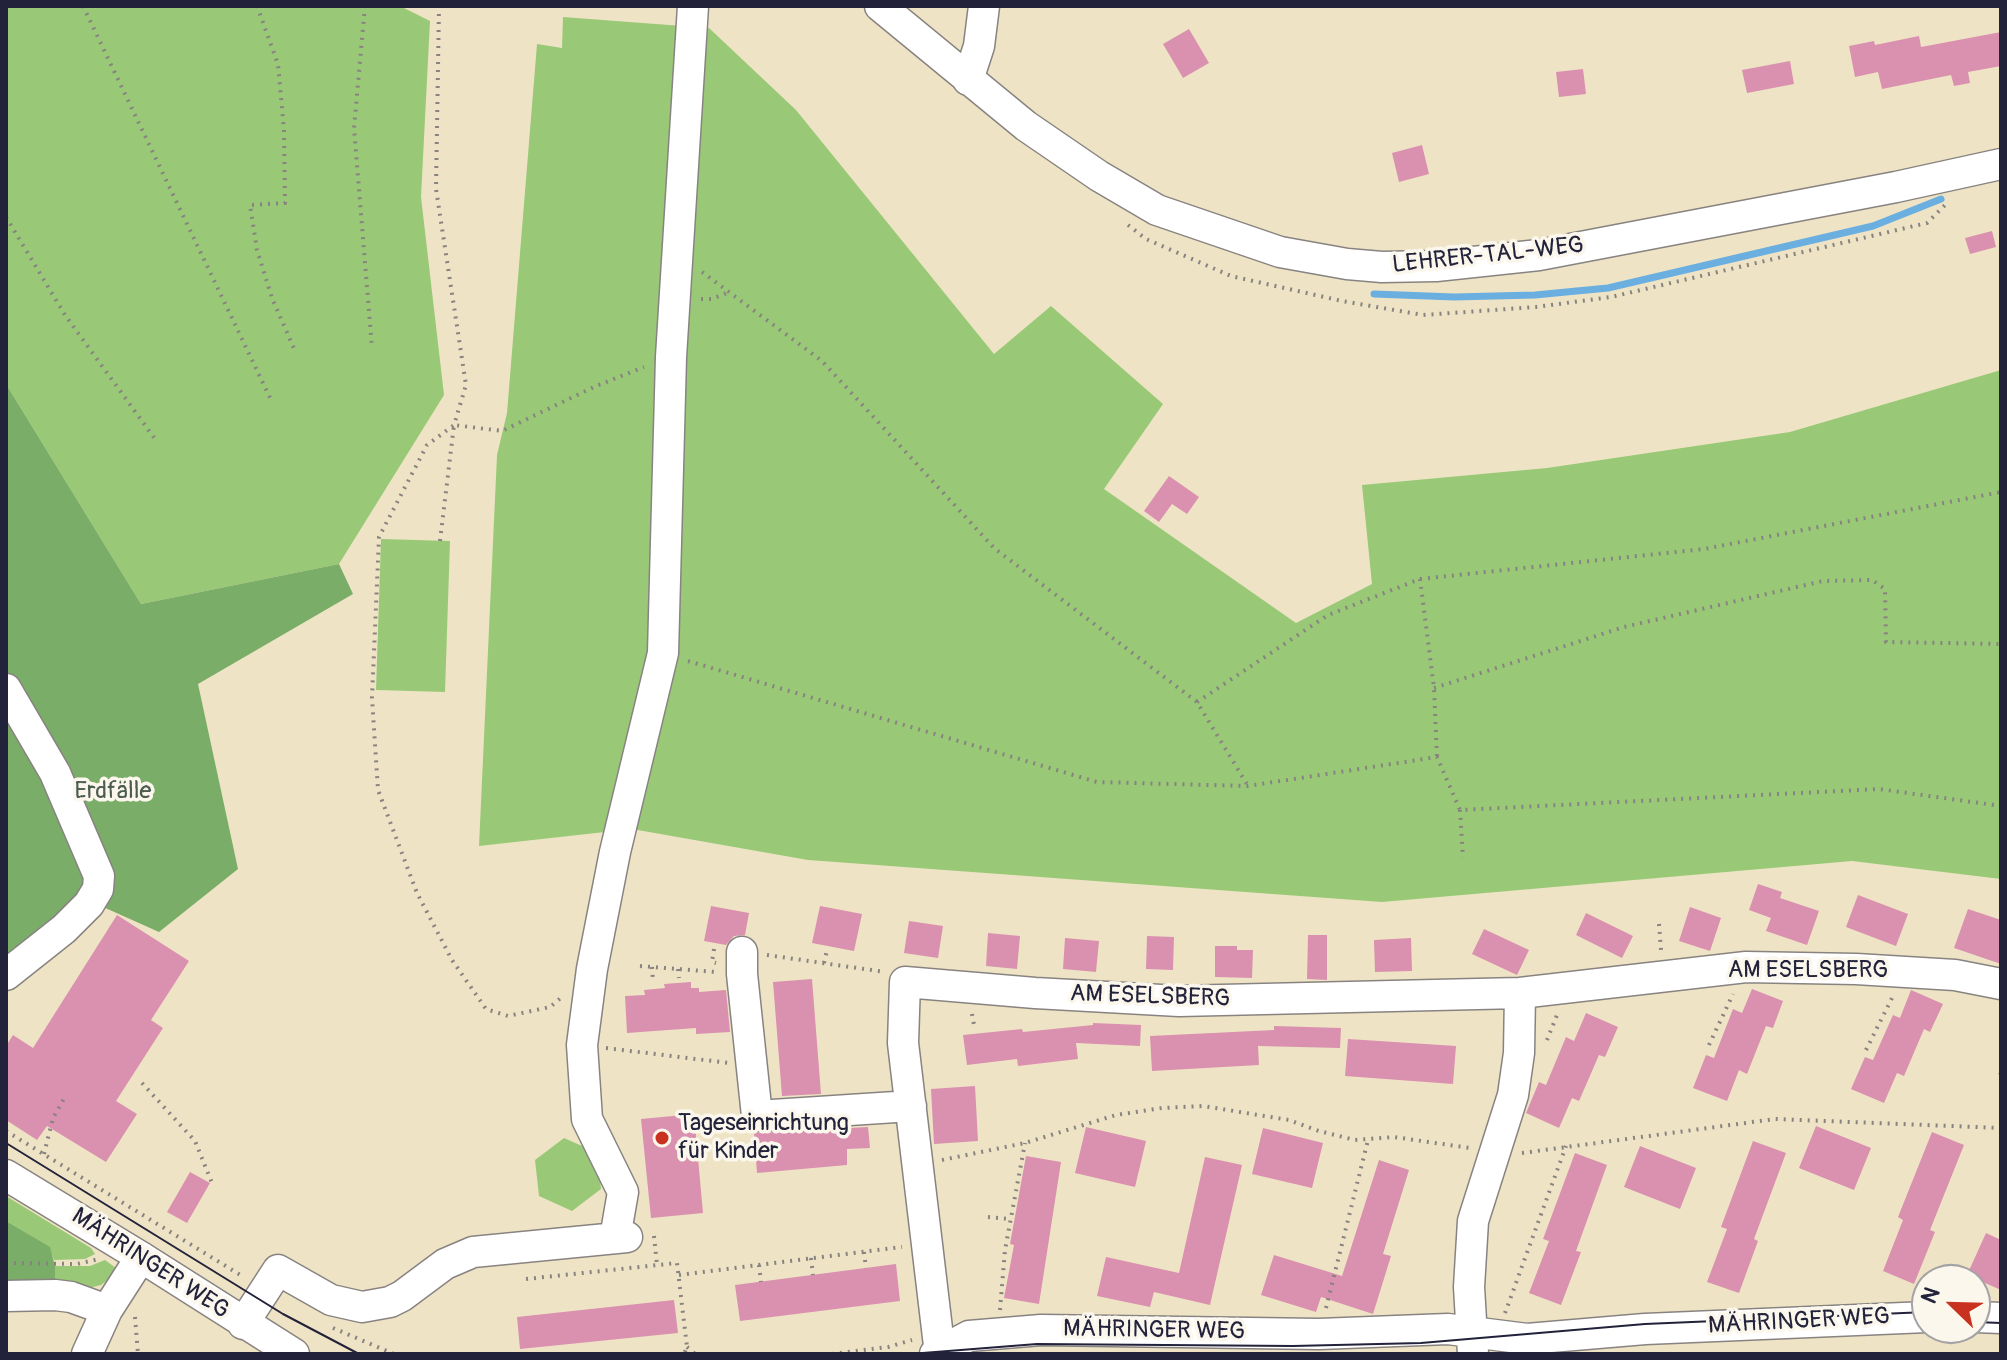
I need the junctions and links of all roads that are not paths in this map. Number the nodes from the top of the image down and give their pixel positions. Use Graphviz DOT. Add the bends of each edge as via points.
graph roads {
  1 [pos="693,6"];
  2 [pos="880,6"];
  3 [pos="984,6"];
  4 [pos="968,80"];
  5 [pos="2001,164"];
  6 [pos="6,689"];
  7 [pos="742,963"];
  8 [pos="6,975"];
  9 [pos="2001,984"];
  10 [pos="1520,993"];
  11 [pos="911,1106"];
  12 [pos="6,1175"];
  13 [pos="141,1257"];
  14 [pos="6,1296"];
  15 [pos="115,1314"];
  16 [pos="1911,1318"];
  17 [pos="243,1324"];
  18 [pos="1479,1346"];
  19 [pos="938,1347"];
  20 [pos="87,1354"];
  21 [pos="105,1354"];
  22 [pos="294,1354"];
  1 -- 17 [label="street" via="671,357 663,653 615,852 582,1045 587,1119 623,1192 621,1238 473,1252 445,1264 402,1296 362,1307 331,1300 278,1270"];
  2 -- 4 [label="street, LEHRER-TAL-WEG"];
  3 -- 4 [label="street"];
  4 -- 5 [label="street, LEHRER-TAL-WEG" via="1026,126 1157,210 1280,252 1382,267 1539,255"];
  6 -- 8 [label="street" via="55,773 99,876 89,904"];
  7 -- 11 [label="street" via="757,1116"];
  9 -- 10 [label="street, AM ESELSBERG" via="1955,975 1746,967"];
  10 -- 11 [label="street, AM ESELSBERG" via="1176,1001 905,982 903,1043"];
  10 -- 18 [label="street" via="1513,1095 1478,1199 1470,1243 1469,1287"];
  11 -- 19 [label="street"];
  12 -- 13 [label="street, MÄHRINGER WEG"];
  13 -- 15 [label="street"];
  13 -- 17 [label="street, MÄHRINGER WEG"];
  14 -- 15 [label="street" via="63,1296"];
  15 -- 20 [label="street"];
  15 -- 21 [label="street"];
  16 -- 18 [label="street, MÄHRINGER WEG" via="1516,1330"];
  17 -- 22 [label="street, MÄHRINGER WEG"];
  18 -- 19 [label="street, MÄHRINGER WEG" via="1448,1329 1319,1334 1000,1332"];
}
